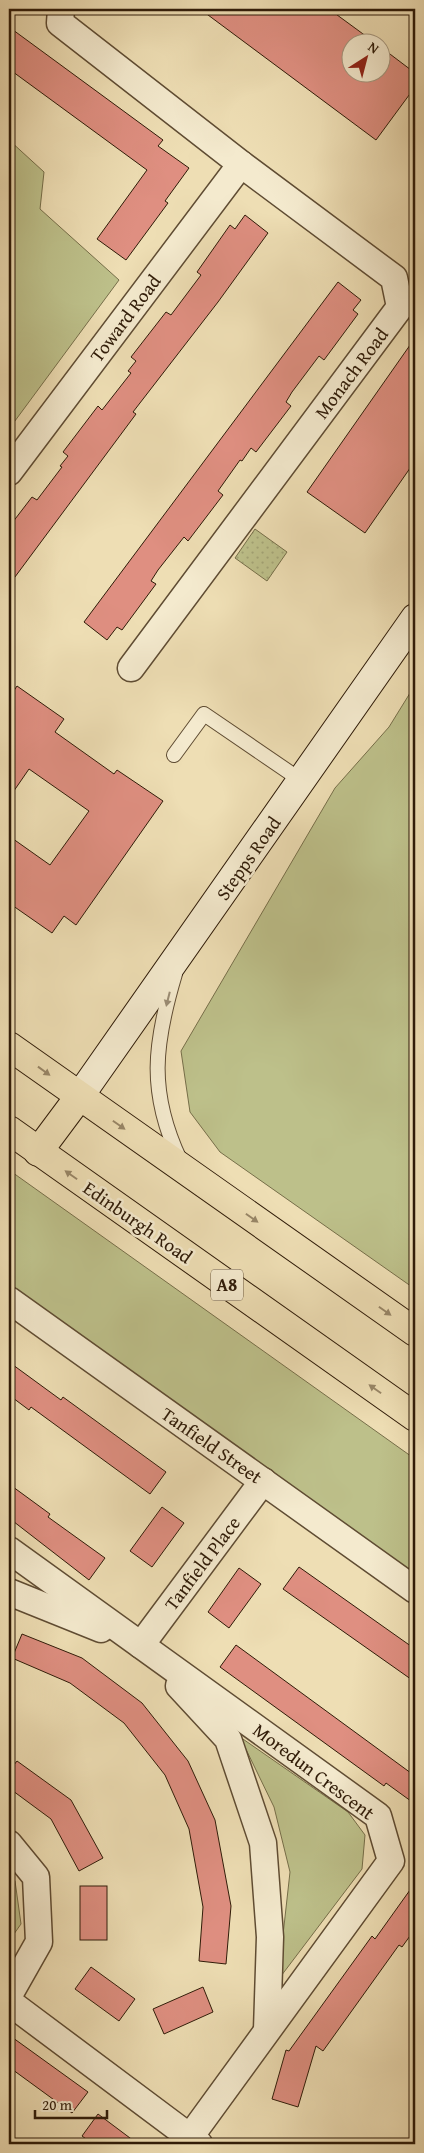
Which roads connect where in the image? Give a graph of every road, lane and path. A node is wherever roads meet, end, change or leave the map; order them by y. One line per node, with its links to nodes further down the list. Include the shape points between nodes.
1 (61, 9): 2 (street, Monach Road, via 60,23)
2 (241, 164): 3 (street, Toward Road); 5 (street, Monach Road, via 394,278 400,307)
3 (9, 472)
4 (415, 618): 7 (main road, Stepps Road)
5 (131, 668)
6 (174, 755): 7 (lane, via 204,714)
7 (302, 782): 8 (main road, Stepps Road)
8 (181, 952): 10 (main road, Stepps Road); 13 (lane, one-way to 13, via 159,1033 157,1067 161,1107 172,1144)
9 (9, 1046): 10 (main road, one-way to 10)
10 (79, 1097): 12 (main road); 13 (main road, one-way to 13)
11 (9, 1130): 12 (main road, Edinburgh Road / A8)
12 (38, 1152): 16 (main road, Edinburgh Road / A8, one-way to 12)
13 (185, 1170): 15 (main road, one-way to 15)
14 (9, 1300): 17 (street, Tanfield Street)
15 (415, 1332)
16 (415, 1417)
17 (263, 1481): 19 (street, Tanfield Street); 21 (street, Tanfield Place)
18 (9, 1550): 21 (street, Moredun Crescent)
19 (415, 1590)
20 (9, 1592): 21 (street, Moredun Crescent)
21 (141, 1645): 25 (street, Moredun Crescent, via 228,1739 263,1843 270,1937); 25 (street, Moredun Crescent, via 378,1816 391,1860)
22 (9, 1844): 23 (street, via 36,1877 39,1942)
23 (9, 1995)
24 (9, 2002): 26 (street)
25 (267, 2030): 26 (street, Moredun Crescent)
26 (194, 2141)

